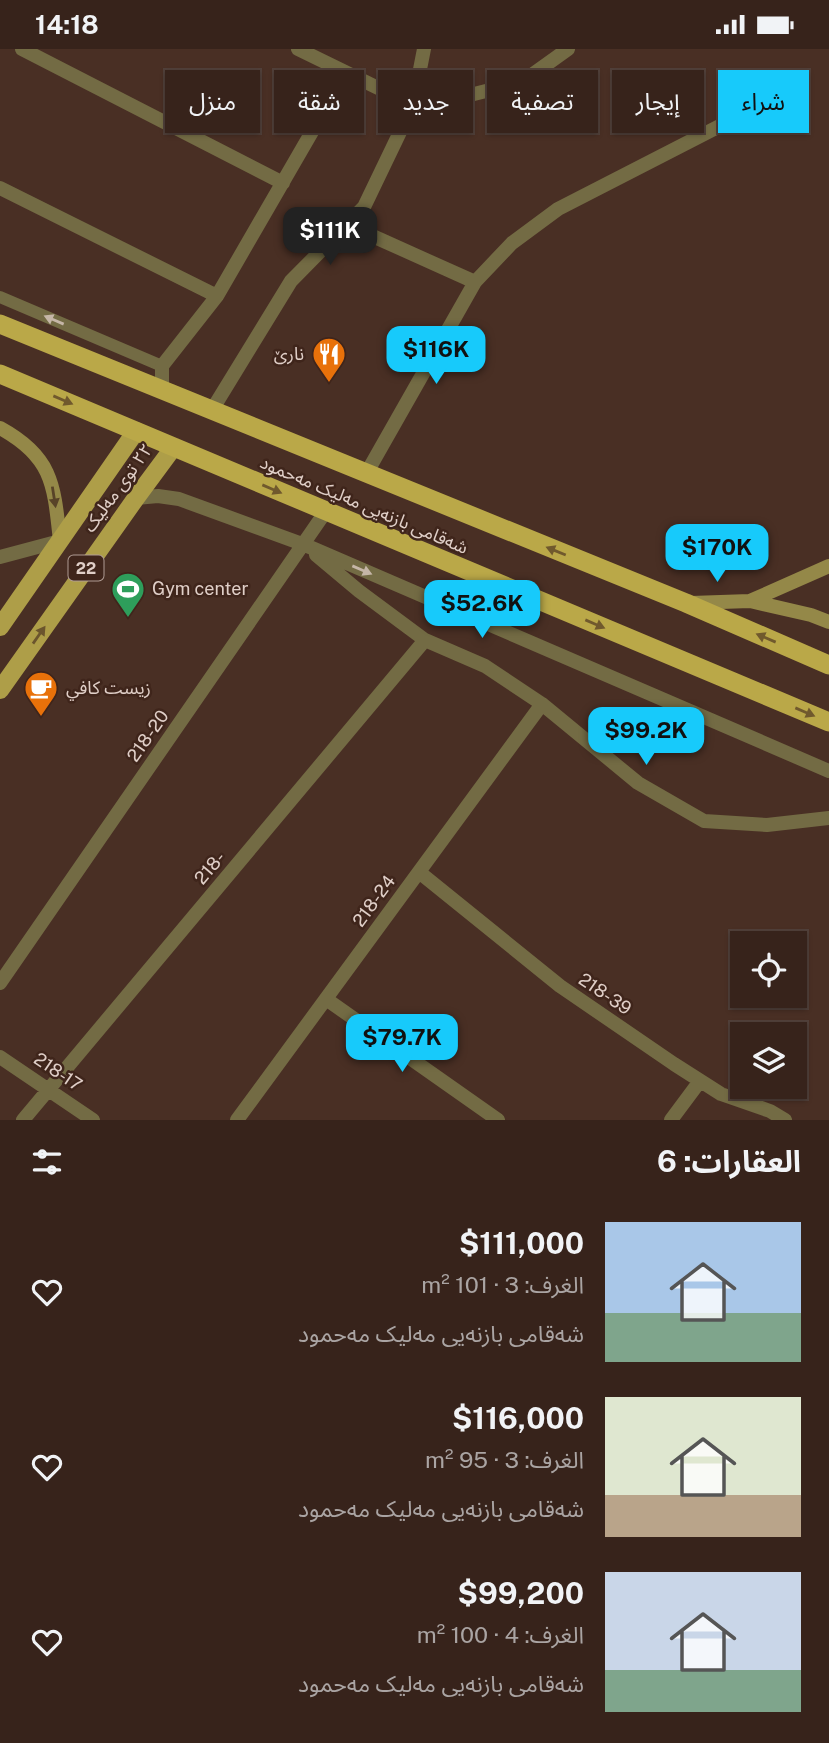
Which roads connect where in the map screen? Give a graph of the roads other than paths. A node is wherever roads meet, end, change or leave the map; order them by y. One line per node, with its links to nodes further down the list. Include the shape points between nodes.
1 (22, 49): 11 (street)
2 (298, 49): 5 (street)
3 (424, 49): 6 (street)
4 (568, 49): 7 (street, via 522,82)
5 (340, 70)
6 (420, 70)
7 (473, 94)
8 (718, 127): 14 (street, via 558,209 512,243)
9 (311, 133): 11 (street)
10 (400, 133): 13 (street, via 364,207)
11 (282, 183): 15 (street)
12 (0, 188): 15 (street)
13 (348, 225): 14 (street); 21 (street, via 291,281)
14 (475, 282): 25 (street)
15 (217, 296): 18 (street)
16 (0, 297): 18 (lane, one-way to 16)
17 (0, 324): 20 (highway, شەقامی بازنەیی مەلیک مەحمود)
18 (162, 366): 20 (street)
19 (0, 374): 23 (highway, شەقامی بازنەیی مەلیک مەحمود, one-way to 23)
20 (162, 391): 21 (highway, شەقامی بازنەیی مەلیک مەحمود)
21 (212, 410): 25 (highway, شەقامی بازنەیی مەلیک مەحمود)
22 (0, 428): 28 (main road, one-way to 28, via 20,438 50,475)
23 (136, 431): 24 (highway, شەقامی بازنەیی مەلیک مەحمود); 28 (main road, ٢٢ توی مەلیک / 22)
24 (173, 448): 26 (main road, ٢٢ توی مەلیک / 22); 27 (highway, شەقامی بازنەیی مەلیک مەحمود, one-way to 27)
25 (366, 474): 33 (highway, شەقامی بازنەیی مەلیک مەحمود, one-way to 25)
26 (135, 498): 29 (street, via 179,499); 38 (main road, ٢٢ توی مەلیک / 22, one-way to 26)
27 (326, 511): 29 (street, 218-20); 40 (highway, شەقامی بازنەیی مەلیک مەحمود, one-way to 40)
28 (60, 541): 30 (street); 35 (main road, ٢٢ توی مەلیک / 22)
29 (304, 545): 36 (street); 41 (street, one-way to 41); 44 (street, 218-20)
30 (0, 558)
31 (829, 566): 32 (main road)
32 (750, 601): 33 (main road); 34 (main road)
33 (686, 603): 37 (highway, شەقامی بازنەیی مەلیک مەحمود, one-way to 33)
34 (829, 622)
35 (0, 627)
36 (425, 640): 39 (street, via 485,666); 48 (street, 218-)
37 (829, 665)
38 (0, 690)
39 (542, 704): 42 (street, via 638,783 704,821 766,825); 43 (street, 218-24)
40 (829, 722)
41 (829, 771)
42 (829, 818)
43 (419, 872): 45 (street, 218-24); 47 (street, 218-39, via 560,986)
44 (0, 983)
45 (326, 999): 51 (street, 218-24); 52 (street)
46 (0, 1057): 48 (street, 218-17)
47 (699, 1081): 53 (street); 54 (street, 218-39)
48 (50, 1089): 49 (street, 218-); 50 (street, 218-17)
49 (23, 1120)
50 (93, 1120)
51 (237, 1120)
52 (498, 1120)
53 (671, 1120)
54 (785, 1120)

